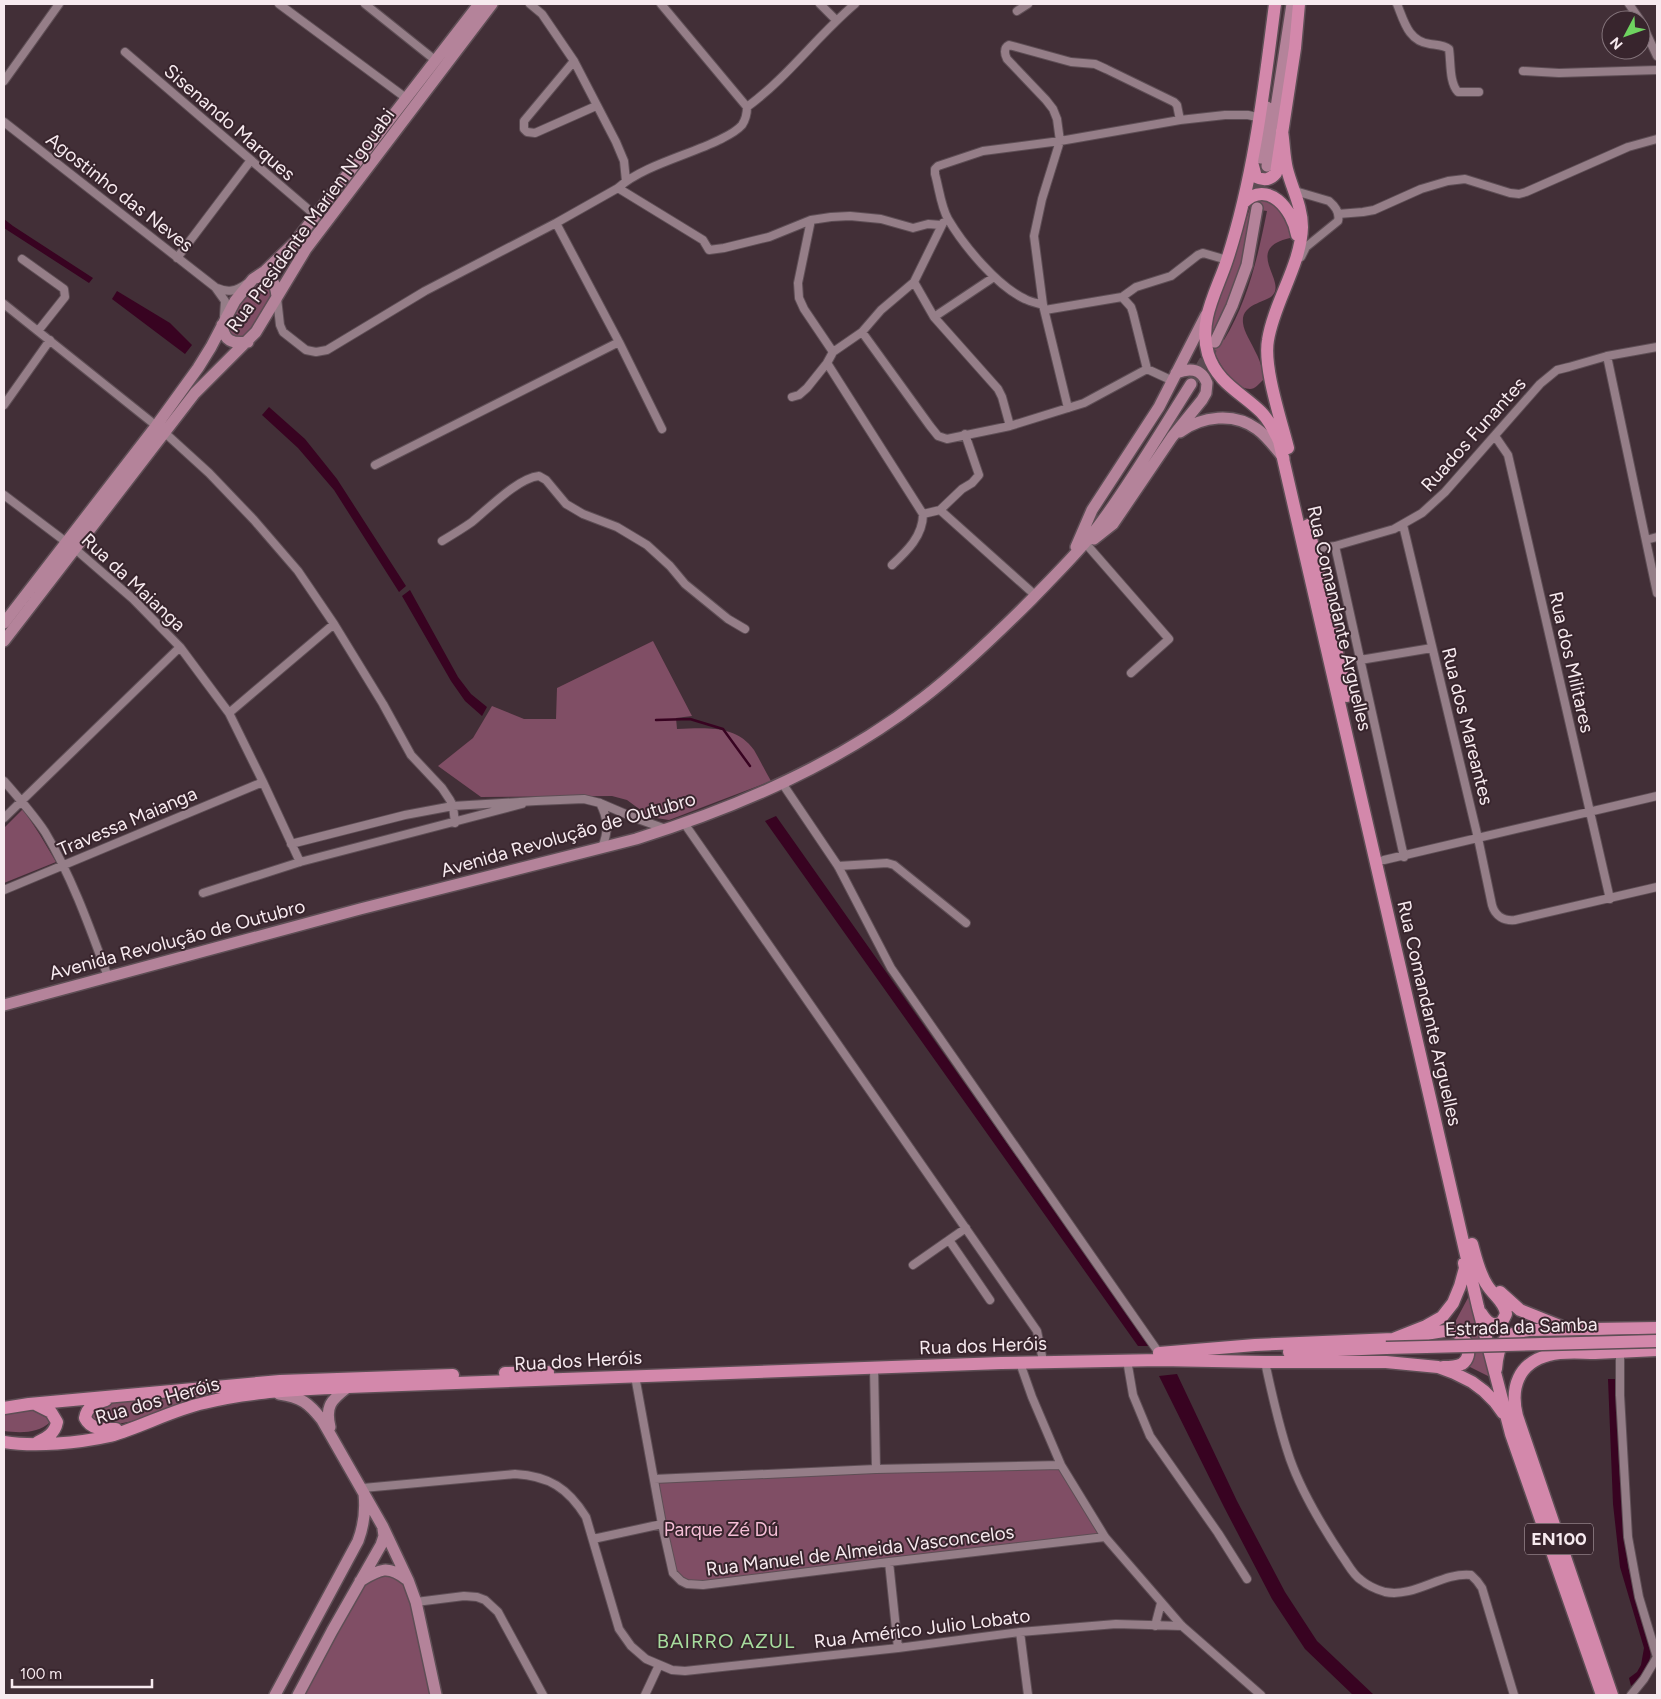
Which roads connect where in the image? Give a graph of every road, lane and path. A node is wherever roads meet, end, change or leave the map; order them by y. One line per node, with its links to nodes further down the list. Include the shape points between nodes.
1 (59, 4): 25 (street)
2 (279, 4): 27 (street)
3 (365, 4): 21 (street)
4 (479, 4): 21 (main road, Rua Presidente Marien N'gouabi)
5 (492, 4): 56 (main road, Rua Presidente Marien N'gouabi, via 338,205)
6 (530, 4): 22 (street, via 542,14)
7 (661, 4): 29 (street)
8 (820, 4): 17 (street)
9 (855, 4): 17 (street)
10 (1028, 4): 16 (street)
11 (1276, 4): 30 (main road, Avenida Revolução de Outubro)
12 (1280, 4): 37 (main road, Avenida Revolução de Outubro)
13 (1292, 4): 37 (main road, Avenida Revolução de Outubro)
14 (1299, 4): 33 (main road)
15 (1397, 4): 26 (street, via 1412,36 1449,49 1455,89 1458,92)
16 (1017, 11)
17 (836, 20): 29 (street, via 782,78)
18 (1651, 44): 20 (street)
19 (125, 52): 36 (street, Sisenando Marques)
20 (1657, 56)
21 (436, 60): 27 (main road, Rua Presidente Marien N'gouabi)
22 (574, 61): 28 (street); 28 (street, via 524,121 524,129 535,133)
23 (1657, 70): 24 (street)
24 (1523, 71)
25 (4, 81)
26 (1479, 92)
27 (406, 98): 43 (main road, Rua Presidente Marien N'gouabi)
28 (596, 106): 38 (street, via 624,161)
29 (747, 107): 38 (street, via 741,126 732,133)
30 (1261, 118): 31 (street, via 1225,114); 37 (main road, Avenida Revolução de Outubro)
31 (1180, 120): 35 (street); 35 (street, via 1174,102 1106,68 1008,45 1007,59 1053,109)
32 (4, 122): 49 (street, Agostinho das Neves)
33 (1282, 131): 37 (main road, via 1276,173 1267,179 1256,177); 40 (main road, via 1286,168)
34 (1657, 139): 42 (street, via 1628,147 1519,194 1465,179 1421,190 1374,210)
35 (1060, 141): 44 (street, via 983,151 938,166 935,174); 59 (street, via 1034,236)
36 (251, 160): 43 (street, Sisenando Marques); 49 (street)
37 (1260, 165): 41 (main road, Avenida Revolução de Outubro)
38 (626, 181): 39 (street)
39 (618, 188): 45 (street, via 703,240 709,250 769,237); 46 (street)
40 (1295, 191): 42 (street, via 1329,201); 48 (main road, via 1302,229)
41 (1250, 206): 48 (main road, via 1247,199 1261,194 1278,199 1296,226); 51 (main road, Avenida Revolução de Outubro); 66 (main road, Avenida Revolução de Outubro, via 1247,265 1232,306)
42 (1338, 214): 75 (street, via 1338,220 1306,247 1295,270 1275,333)
43 (315, 215): 53 (main road, Rua Presidente Marien N'gouabi, via 295,242)
44 (947, 218): 47 (street); 52 (street)
45 (811, 220): 47 (street, via 850,216 881,219 913,228); 70 (street, via 798,283 799,298)
46 (556, 223): 56 (street, via 426,291 327,350 306,350 283,332); 68 (street)
47 (942, 225): 54 (street)
48 (1298, 251): 75 (main road, Rua Comandante Arguelles, via 1267,342 1267,362)
49 (177, 258): 55 (street, Agostinho das Neves)
50 (22, 259): 63 (street, via 64,289 65,296)
51 (1227, 260): 57 (street, via 1203,253 1171,276 1136,287); 60 (main road, Avenida Revolução de Outubro)
52 (994, 277): 59 (street, via 1006,288); 61 (street)
53 (253, 279): 55 (street, via 235,290 224,291); 56 (main road, via 271,278); 62 (main road, Rua Presidente Marien N'gouabi, via 235,301)
54 (914, 282): 61 (street); 64 (street, via 881,310)
55 (215, 287): 62 (street, via 225,302)
56 (277, 296): 67 (main road, Rua Presidente Marien N'gouabi)
57 (1122, 297): 59 (street); 73 (street, via 1131,307)
58 (4, 304): 63 (street)
59 (1044, 308): 78 (street)
60 (1207, 312): 74 (main road, Avenida Revolução de Outubro); 85 (main road, Rua Comandante Arguelles, via 1205,339 1212,362 1228,386 1253,404 1269,422)
61 (934, 317): 79 (street, via 998,389)
62 (222, 325): 67 (main road, via 229,340); 80 (main road, Rua Presidente Marien N'gouabi)
63 (38, 331): 65 (street)
64 (862, 332): 70 (street); 82 (street, via 938,436 947,438)
65 (50, 340): 77 (street); 80 (street)
66 (1212, 341)
67 (248, 342): 80 (main road, Rua Presidente Marien N'gouabi, via 228,358)
68 (619, 342): 81 (street); 86 (street)
69 (1657, 347): 71 (street, Ruados Funantes)
70 (833, 352): 72 (street)
71 (1607, 356): 83 (street, Ruados Funantes, via 1558,370 1549,376); 92 (street)
72 (828, 363): 76 (street, via 799,395); 89 (street)
73 (1147, 369): 74 (street); 78 (street, via 1084,403)
74 (1182, 379): 84 (main road, Avenida Revolução de Outubro, via 1189,369 1196,370 1206,379 1208,387 1202,400); 98 (main road, Avenida Revolução de Outubro, via 1105,518); 98 (main road, Avenida Revolução de Outubro, via 1159,406 1092,510)
75 (1274, 390): 97 (main road, Rua Comandante Arguelles)
76 (792, 397)
77 (4, 405)
78 (1068, 408): 79 (street)
79 (1010, 426): 82 (street)
80 (160, 429): 94 (main road, Rua Presidente Marien N'gouabi); 103 (street, via 254,520 298,571)
81 (662, 429)
82 (965, 434): 88 (street, via 980,475)
83 (1495, 436): 90 (street, Ruados Funantes, via 1445,492); 119 (street, Rua dos Militares, via 1508,455)
84 (1172, 437): 85 (main road, via 1200,421 1232,419 1256,429); 95 (main road, Avenida Revolução de Outubro, via 1113,524)
85 (1284, 458): 140 (main road, Rua Comandante Arguelles)
86 (375, 465)
87 (4, 494): 94 (street, Rua da Maianga)
88 (940, 510): 89 (street); 101 (street)
89 (923, 514): 99 (street, via 921,531)
90 (1403, 525): 96 (street, Ruados Funantes); 107 (street, Rua dos Mareantes)
91 (1657, 537): 92 (street)
92 (1646, 540): 100 (street)
93 (442, 541): 104 (street, via 520,483 539,476 566,504 617,527 647,545 685,584)
94 (70, 545): 102 (main road, Rua Presidente Marien N'gouabi); 105 (main road, Rua Presidente Marien N'gouabi); 106 (street, Rua da Maianga, via 133,599)
95 (1087, 545): 98 (main road, Avenida Revolução de Outubro); 109 (street, via 1170,639)
96 (1334, 546): 97 (street, Ruados Funantes); 108 (street)
97 (1314, 549): 128 (main road, Rua Comandante Arguelles)
98 (1071, 558): 101 (main road, Avenida Revolução de Outubro)
99 (892, 565)
100 (1657, 593)
101 (1035, 595): 113 (main road, Avenida Revolução de Outubro, via 986,645 923,698 855,744)
102 (4, 623)
103 (334, 624): 110 (street); 118 (street, via 411,755 442,788)
104 (745, 629)
105 (4, 641)
106 (180, 647): 110 (street, Rua da Maianga); 115 (street)
107 (1432, 648): 108 (street); 124 (street, Rua dos Mareantes)
108 (1360, 660): 127 (street)
109 (1131, 673)
110 (229, 713): 112 (street, Rua da Maianga)
111 (4, 781): 115 (street)
112 (263, 782): 125 (street, Rua da Maianga); 130 (street, Travessa Maianga)
113 (782, 783): 122 (main road, Avenida Revolução de Outubro); 131 (street)
114 (1657, 796): 119 (street)
115 (22, 800): 120 (street); 130 (street, via 45,832)
116 (536, 801): 117 (street, via 584,799); 118 (street); 121 (street)
117 (600, 803): 123 (street); 126 (street, via 607,825)
118 (453, 806): 121 (street); 125 (street)
119 (1589, 812): 124 (street); 135 (street, Rua dos Militares)
120 (4, 818)
121 (454, 823): 129 (street)
122 (684, 823): 123 (main road, Avenida Revolução de Outubro); 139 (street)
123 (667, 829): 126 (main road, Avenida Revolução de Outubro)
124 (1478, 838): 127 (street); 135 (street, Rua dos Mareantes, via 1493,909 1503,919 1515,920)
125 (291, 844): 129 (street, Rua da Maianga)
126 (602, 847): 137 (main road, Avenida Revolução de Outubro)
127 (1404, 857): 128 (street)
128 (1384, 860): 140 (main road, Rua Comandante Arguelles)
129 (300, 862): 134 (street)
130 (62, 866): 133 (street, Travessa Maianga); 137 (street, via 87,919)
131 (838, 866): 136 (street, via 894,865); 152 (street, via 891,968)
132 (1657, 887): 135 (street)
133 (4, 890)
134 (203, 893)
135 (1610, 899)
136 (966, 923)
137 (108, 977): 138 (main road, Avenida Revolução de Outubro)
138 (4, 1005)
139 (966, 1228): 141 (street); 151 (street, via 1037,1331)
140 (1464, 1230): 144 (main road, Rua Comandante Arguelles); 144 (main road, via 1483,1278 1505,1308 1506,1316 1498,1324 1491,1324); 146 (main road, via 1488,1276 1512,1303 1530,1315); 148 (main road, Rua dos Heróis, via 1464,1268 1453,1303 1442,1317)
141 (949, 1240): 142 (street); 143 (street)
142 (913, 1265)
143 (990, 1300)
144 (1478, 1307): 159 (main road, Rua Comandante Arguelles)
145 (1657, 1328): 146 (main road)
146 (1572, 1329): 159 (main road, via 1529,1330 1507,1336 1497,1358)
147 (1657, 1340): 148 (main road, Estrada da Samba, bridge)
148 (1390, 1344): 152 (main road, Rua dos Heróis, via 1230,1355); 152 (main road, Rua dos Heróis, via 1255,1345); 157 (main road, via 1446,1331 1461,1335 1468,1346 1464,1362)
149 (1657, 1350): 150 (main road, EN100)
150 (1620, 1352): 190 (street, via 1628,1537 1639,1597); 201 (main road, EN100, via 1547,1355 1530,1365 1517,1382 1514,1398 1517,1416)
151 (1042, 1356): 152 (main road, Rua dos Heróis); 162 (main road, Rua dos Heróis, via 280,1381)
152 (1159, 1356): 153 (main road, Rua dos Heróis); 154 (main road, Rua dos Heróis)
153 (1126, 1360): 155 (main road, Rua dos Heróis); 181 (street, via 1133,1395 1150,1436)
154 (1265, 1362): 157 (main road, Rua dos Heróis, via 1386,1362); 199 (street, via 1290,1460 1311,1506 1350,1567 1360,1580 1384,1592 1404,1591 1455,1576 1471,1575 1482,1588)
155 (1020, 1363): 156 (main road, Rua dos Heróis); 170 (street)
156 (874, 1367): 158 (main road, Rua dos Heróis); 171 (street)
157 (1438, 1367): 167 (main road, Rua dos Heróis, via 1484,1391 1501,1410)
158 (635, 1376): 160 (main road, Rua dos Heróis); 172 (street, Rua Manuel de Almeida Vasconcelos)
159 (1498, 1385): 167 (main road, Rua Comandante Arguelles / EN100)
160 (348, 1388): 161 (main road, Rua dos Heróis); 166 (main road, via 330,1404 327,1417)
161 (271, 1393): 165 (main road, Rua dos Heróis, via 202,1403); 166 (main road, via 307,1403)
162 (126, 1395): 163 (main road, Rua dos Heróis); 165 (main road, via 94,1404 85,1418 92,1426 102,1429)
163 (29, 1404): 164 (main road, Rua dos Heróis); 169 (main road, via 47,1408 57,1422 46,1438)
164 (4, 1408)
165 (138, 1426): 169 (main road, Rua dos Heróis, via 110,1436)
166 (332, 1434): 173 (main road)
167 (1511, 1434): 200 (main road, Rua Comandante Arguelles / EN100)
168 (4, 1442): 169 (main road, Rua dos Heróis)
169 (31, 1445)
170 (1061, 1465): 171 (street); 176 (street)
171 (876, 1469): 172 (street)
172 (654, 1479): 174 (street, Rua Manuel de Almeida Vasconcelos)
173 (363, 1488): 175 (main road); 177 (street, Rua Américo Julio Lobato, via 533,1475 549,1481 577,1503 586,1517); 178 (main road, via 364,1524)
174 (662, 1524): 177 (street); 179 (street, Rua Manuel de Almeida Vasconcelos, via 673,1573 681,1582 693,1586)
175 (383, 1526): 180 (main road, via 381,1545); 182 (main road)
176 (1105, 1537): 179 (street, Rua Manuel de Almeida Vasconcelos); 185 (street)
177 (593, 1539): 191 (street, Rua Américo Julio Lobato, via 619,1629 631,1646)
178 (351, 1558): 180 (main road, via 363,1558); 192 (main road)
179 (889, 1562): 189 (street)
180 (368, 1568): 183 (main road)
181 (1247, 1579)
182 (408, 1580): 183 (main road, via 388,1569); 184 (main road)
183 (360, 1581): 193 (main road)
184 (416, 1602): 194 (main road); 195 (street, via 464,1596 486,1600 498,1612)
185 (1161, 1603): 186 (street); 187 (street)
186 (1155, 1626): 187 (street, Rua Américo Julio Lobato); 188 (street, Rua Américo Julio Lobato, via 1116,1624)
187 (1182, 1626): 198 (street)
188 (1020, 1632): 189 (street, Rua Américo Julio Lobato); 197 (street)
189 (898, 1648): 191 (street, Rua Américo Julio Lobato, via 685,1671)
190 (1657, 1657): 202 (street)
191 (659, 1665): 196 (street)
192 (275, 1695)
193 (298, 1695)
194 (436, 1695)
195 (542, 1695)
196 (645, 1695)
197 (1028, 1695)
198 (1261, 1695)
199 (1514, 1695)
200 (1602, 1695)
201 (1612, 1695)
202 (1631, 1695)

